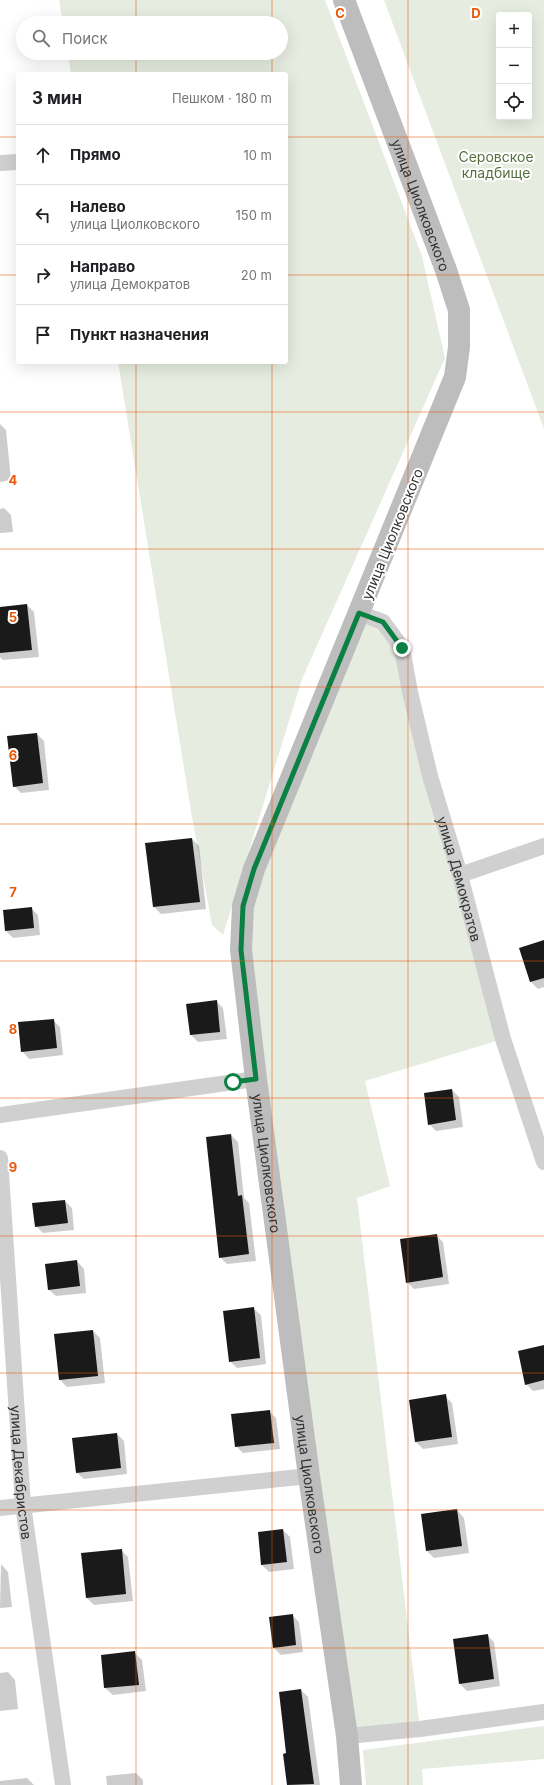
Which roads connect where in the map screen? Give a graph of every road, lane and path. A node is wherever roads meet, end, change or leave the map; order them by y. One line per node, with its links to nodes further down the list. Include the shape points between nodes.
1 (344, 0): 4 (main road, улица Циолковского, via 459,310 459,347 455,377)
2 (16, 162): 3 (street)
3 (0, 163)
4 (359, 613): 6 (street, улица Демократов, via 383,622 402,648 430,776); 7 (main road, улица Циолковского, via 254,869 243,906 241,950)
5 (544, 846): 6 (street)
6 (460, 875): 9 (street, улица Демократов, via 504,1039)
7 (256, 1079): 8 (street); 12 (main road, улица Циолковского)
8 (0, 1115)
9 (540, 1138): 11 (street, улица Демократов)
10 (0, 1158): 13 (street, улица Декабристов)
11 (544, 1162)
12 (309, 1476): 13 (street); 16 (main road, улица Циолковского)
13 (22, 1505): 14 (street); 17 (street, улица Декабристов)
14 (0, 1508)
15 (544, 1712): 16 (street)
16 (347, 1736): 18 (main road, улица Циолковского)
17 (63, 1785)
18 (351, 1785)

